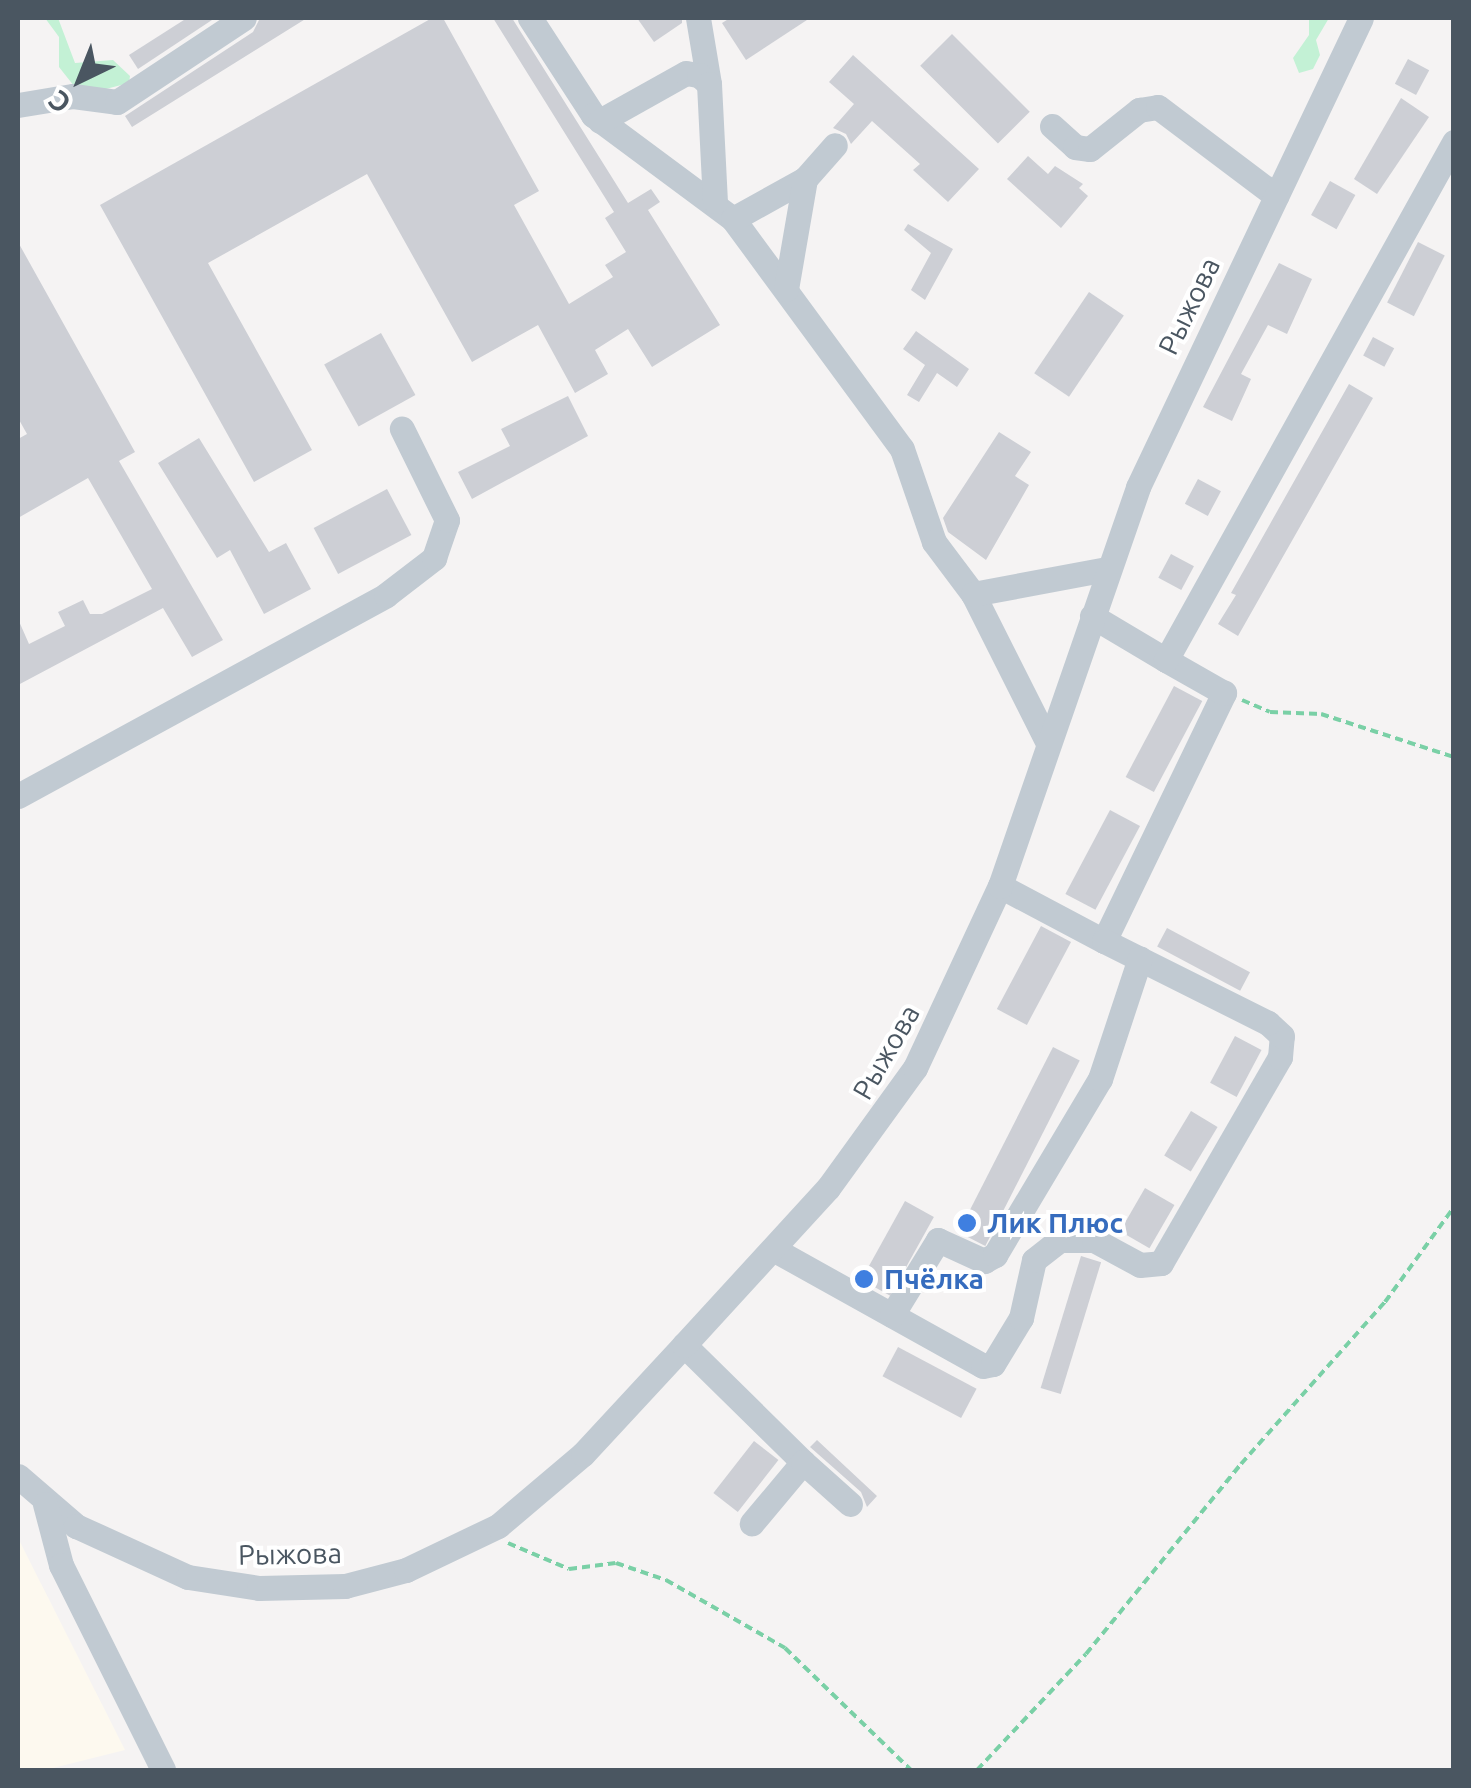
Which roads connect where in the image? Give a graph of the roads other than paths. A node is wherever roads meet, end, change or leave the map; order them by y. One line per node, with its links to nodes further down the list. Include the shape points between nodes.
1 (244, 18): 6 (street, via 117,102 73,96)
2 (530, 18): 7 (street)
3 (698, 18): 5 (street)
4 (1361, 18): 12 (street, Рыжова)
5 (709, 84): 7 (street, via 686,73); 13 (street)
6 (18, 105)
7 (600, 121): 13 (street)
8 (1052, 126): 12 (street, via 1075,148 1090,149 1138,110 1158,107)
9 (1454, 142): 19 (street)
10 (835, 145): 11 (street)
11 (804, 179): 13 (street); 14 (street)
12 (1276, 196): 16 (street, Рыжова, via 1172,410)
13 (724, 210): 14 (street)
14 (786, 289): 17 (street, via 902,449 934,542)
15 (402, 429): 21 (street, via 447,520 434,558 386,595)
16 (1107, 569): 17 (street); 18 (street, Рыжова)
17 (973, 594): 20 (street)
18 (1092, 616): 19 (street); 20 (street, Рыжова)
19 (1166, 660): 23 (street, via 1224,693)
20 (1046, 741): 22 (street, Рыжова)
21 (18, 796)
22 (1000, 886): 23 (street); 25 (street, Рыжова, via 916,1068 862,1146)
23 (1104, 941): 24 (street)
24 (1140, 958): 26 (street, via 1100,1079 995,1255 984,1261 938,1240); 26 (street, via 1282,1036 1280,1056 1166,1257 1147,1267 1094,1240 1070,1237 1049,1246 1028,1270 1021,1318 988,1366)
25 (772, 1248): 26 (street); 27 (street, Рыжова)
26 (892, 1316)
27 (684, 1345): 28 (street); 30 (street, Рыжова, via 583,1454 490,1530 374,1579 315,1589 188,1578 148,1563)
28 (804, 1462): 31 (street); 32 (street)
29 (18, 1476): 30 (street, Рыжова)
30 (45, 1504): 33 (street, via 61,1565)
31 (850, 1504)
32 (752, 1523)
33 (163, 1770)

